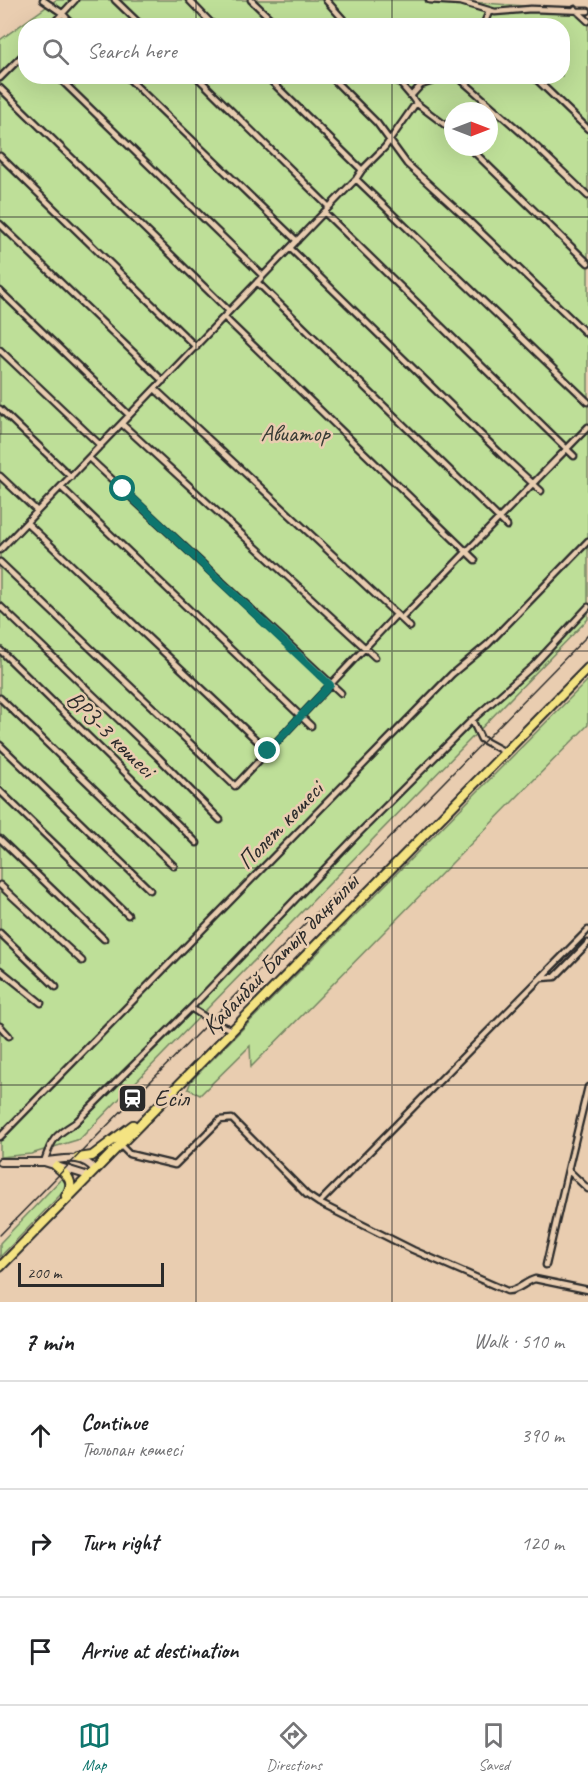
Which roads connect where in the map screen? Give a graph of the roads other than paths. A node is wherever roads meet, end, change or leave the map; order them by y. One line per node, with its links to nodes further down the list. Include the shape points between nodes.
1 (43, 0): 11 (street)
2 (75, 0): 11 (street)
3 (115, 0): 14 (street)
4 (189, 0): 15 (street)
5 (251, 0): 16 (street)
6 (326, 0): 17 (street)
7 (429, 0): 10 (street, via 461,2)
8 (575, 9): 9 (street); 10 (street); 19 (street)
9 (588, 11)
10 (489, 12): 18 (street)
11 (62, 14): 12 (street); 13 (street)
12 (58, 18)
13 (66, 18)
14 (134, 18)
15 (206, 18)
16 (270, 18)
17 (342, 18)
18 (486, 18)
19 (588, 21)
20 (18, 60): 21 (street)
21 (0, 78)
22 (65, 84): 48 (street)
23 (134, 84): 45 (street)
24 (204, 84): 42 (street)
25 (274, 84): 39 (street)
26 (338, 84): 36 (street, via 377,123)
27 (401, 84): 32 (street)
28 (424, 84): 32 (street)
29 (465, 84): 41 (street)
30 (541, 84): 35 (street)
31 (0, 88): 51 (street)
32 (411, 96): 33 (street)
33 (416, 103): 34 (street); 36 (street)
34 (444, 124)
35 (588, 129)
36 (388, 140): 39 (street); 53 (street, via 407,164)
37 (0, 156): 54 (street)
38 (478, 156): 47 (street)
39 (362, 170): 40 (street)
40 (356, 179): 42 (street); 58 (street)
41 (588, 196)
42 (328, 206): 43 (street)
43 (324, 212): 45 (street); 64 (street)
44 (0, 224): 56 (street)
45 (297, 241): 46 (street)
46 (290, 248): 48 (street); 69 (street)
47 (588, 263)
48 (263, 276): 49 (street)
49 (257, 282): 51 (street); 73 (street)
50 (0, 291): 60 (street)
51 (229, 311): 52 (street)
52 (224, 317): 54 (street); 78 (street)
53 (588, 335)
54 (196, 347): 56 (street)
55 (0, 350): 63 (street)
56 (163, 381): 57 (street)
57 (156, 390): 60 (street); 83 (street)
58 (588, 402)
59 (0, 409): 68 (street)
60 (129, 415): 61 (street)
61 (122, 424): 63 (street); 86 (street)
62 (588, 427): 64 (street)
63 (101, 446): 66 (street)
64 (566, 449): 65 (street); 69 (street)
65 (574, 456)
66 (89, 458): 68 (street); 90 (street)
67 (0, 476): 72 (street)
68 (71, 477): 70 (street)
69 (532, 483): 71 (street); 73 (street)
70 (61, 487): 72 (street); 93 (street)
71 (541, 491)
72 (37, 511): 74 (street)
73 (499, 519): 75 (street); 78 (street)
74 (27, 523): 77 (street); 97 (street)
75 (507, 526)
76 (588, 541): 122 (street, Полет көшесі, via 488,644 452,674)
77 (1, 546)
78 (465, 552): 79 (street); 84 (street)
79 (474, 560)
80 (0, 562): 97 (street, via 235,786)
81 (0, 606): 100 (street)
82 (588, 607): 94 (street, via 533,666)
83 (396, 615): 84 (street); 86 (street)
84 (401, 619): 85 (street)
85 (410, 627)
86 (364, 648): 88 (street); 90 (street)
87 (0, 650): 102 (street, ВРЗ-3 көшесі)
88 (375, 657)
89 (588, 668): 98 (main road, Қабанбай Батыр даңғылы)
90 (330, 685): 91 (street); 93 (street)
91 (340, 693)
92 (0, 699): 103 (street)
93 (301, 718): 95 (street); 97 (street)
94 (472, 720): 98 (street, via 481,739); 116 (street)
95 (311, 726)
96 (0, 745): 105 (street)
97 (268, 751)
98 (505, 752): 118 (main road, Қабанбай Батыр даңғылы)
99 (0, 791): 106 (street)
100 (220, 820)
101 (0, 839): 109 (street)
102 (197, 843)
103 (174, 866)
104 (0, 885): 111 (street)
105 (150, 890)
106 (128, 915)
107 (588, 930): 113 (street)
108 (0, 933): 114 (street)
109 (104, 939)
110 (588, 943): 113 (street, via 555,977)
111 (82, 961)
112 (0, 970): 115 (street)
113 (541, 978): 131 (street)
114 (56, 987)
115 (41, 1003)
116 (191, 1008): 118 (street); 126 (street, via 75,1123 57,1134)
117 (0, 1026): 119 (street)
118 (233, 1030): 121 (main road, Қабанбай Батыр даңғылы)
119 (9, 1036)
120 (588, 1087): 128 (street)
121 (162, 1102): 123 (main road, Қабанбай Батыр даңғылы); 124 (main road, via 104,1149)
122 (0, 1137)
123 (120, 1145): 129 (main road, Қабанбай Батыр даңғылы); 131 (street, via 129,1154 175,1165 220,1120 232,1119)
124 (78, 1158): 126 (street); 129 (street, via 85,1160)
125 (0, 1162): 126 (street)
126 (44, 1162): 127 (street)
127 (56, 1166): 129 (street); 132 (main road, via 71,1182)
128 (568, 1170): 130 (street); 133 (street)
129 (92, 1173): 132 (main road, Қабанбай Батыр даңғылы)
130 (588, 1189)
131 (319, 1203): 135 (street, via 507,1291 516,1291 535,1279)
132 (60, 1205): 134 (main road, Қабанбай Батыр даңғылы)
133 (546, 1265)
134 (0, 1267)
135 (588, 1290)

